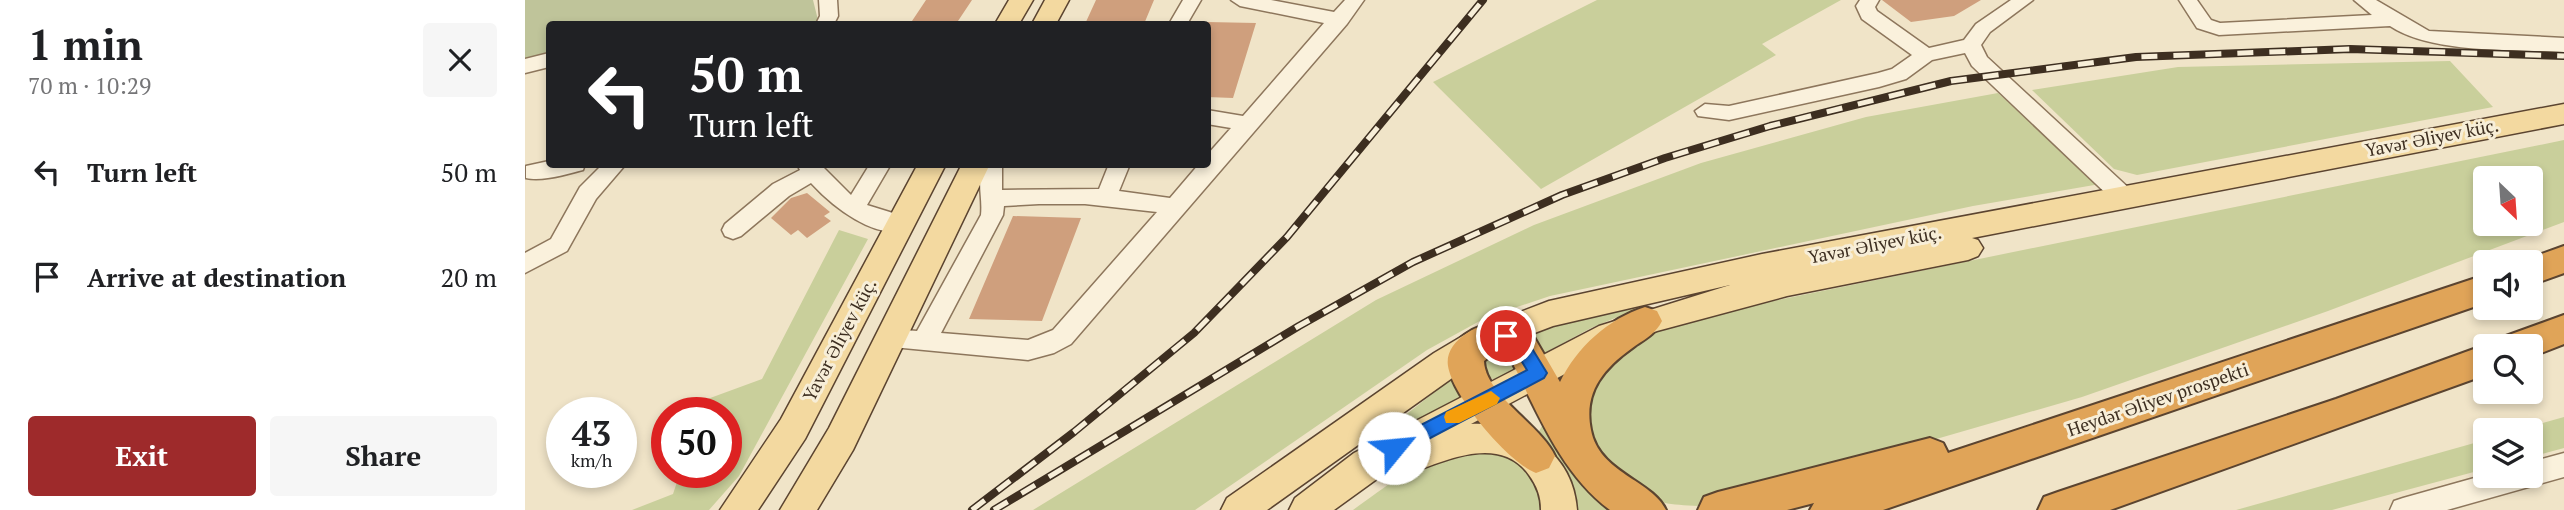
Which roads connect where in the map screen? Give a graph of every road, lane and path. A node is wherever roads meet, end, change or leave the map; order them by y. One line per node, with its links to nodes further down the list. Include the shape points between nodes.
1 (828, 0): 13 (street)
2 (1021, 0): 14 (main road)
3 (1057, 0): 15 (main road)
4 (1192, 0): 16 (street)
5 (1240, 0): 11 (street)
6 (1355, 0): 11 (street)
7 (1870, 0): 19 (street, via 1865,6 1869,15)
8 (2024, 0): 17 (lane, via 1983,28)
9 (2188, 0): 12 (street, via 2204,24 2219,29)
10 (2363, 0): 12 (street)
11 (1340, 20): 25 (street)
12 (2393, 20): 18 (street, via 2428,37)
13 (826, 21)
14 (1009, 21)
15 (1046, 21)
16 (1180, 21)
17 (1971, 45): 19 (lane); 39 (street, via 1979,61)
18 (2564, 45)
19 (1926, 55): 22 (lane, via 1899,74 1879,80 1729,113)
20 (546, 61): 21 (street)
21 (525, 66)
22 (1705, 111)
23 (2564, 114): 39 (main road, Yavər Əliyev küç.)
24 (1211, 118): 25 (street)
25 (1249, 124): 27 (street)
26 (2564, 131): 49 (main road, Yavər Əliyev küç., via 1750,292)
27 (1211, 167)
28 (554, 168): 37 (street)
29 (612, 168): 46 (street, via 589,193 559,245)
30 (810, 168): 42 (street); 44 (street)
31 (879, 168): 42 (street)
32 (930, 168): 43 (main road, Yavər Əliyev küç.)
33 (983, 168): 52 (main road)
34 (985, 168): 40 (street)
35 (1118, 168): 38 (street)
36 (1210, 168): 41 (street)
37 (534, 172)
38 (1106, 197): 40 (street); 41 (street)
39 (2125, 197): 53 (main road, Yavər Əliyev küç., via 1695,280 1549,314)
40 (994, 199): 54 (street, via 992,215)
41 (1176, 207): 54 (street, via 1062,337 1028,350)
42 (853, 211): 43 (street)
43 (901, 224): 64 (main road, Yavər Əliyev küç., via 793,429)
44 (733, 230)
45 (2564, 259): 47 (highway)
46 (525, 264)
47 (2543, 267)
48 (2473, 293): 57 (highway, Heydər Əliyev prospekti)
49 (1645, 321): 56 (main road, Yavər Əliyev küç.); 59 (highway, via 1597,356 1578,381 1569,412)
50 (2564, 329): 51 (highway)
51 (2543, 337)
52 (891, 339): 54 (street); 65 (main road, via 841,439)
53 (1482, 340): 56 (highway, via 1513,338); 58 (highway, via 1464,364); 66 (main road, Yavər Əliyev küç.)
54 (924, 341)
55 (2473, 364): 73 (highway)
56 (1538, 373): 58 (main road, Yavər Əliyev küç.); 59 (highway)
57 (2200, 386): 71 (highway); 72 (highway, Heydər Əliyev prospekti)
58 (1486, 401): 60 (highway); 67 (main road, Yavər Əliyev küç., via 1366,464)
59 (1573, 442): 70 (highway, via 1603,483 1625,501)
60 (1536, 456): 68 (main road, via 1497,438 1448,442 1402,462); 69 (main road, via 1556,490)
61 (2564, 465): 62 (street)
62 (2543, 471)
63 (2482, 488): 74 (street)
64 (738, 510)
65 (798, 510)
66 (1239, 510)
67 (1307, 510)
68 (1322, 510)
69 (1559, 510)
70 (1646, 510)
71 (1718, 510)
72 (1830, 510)
73 (2058, 510)
74 (2403, 510)

